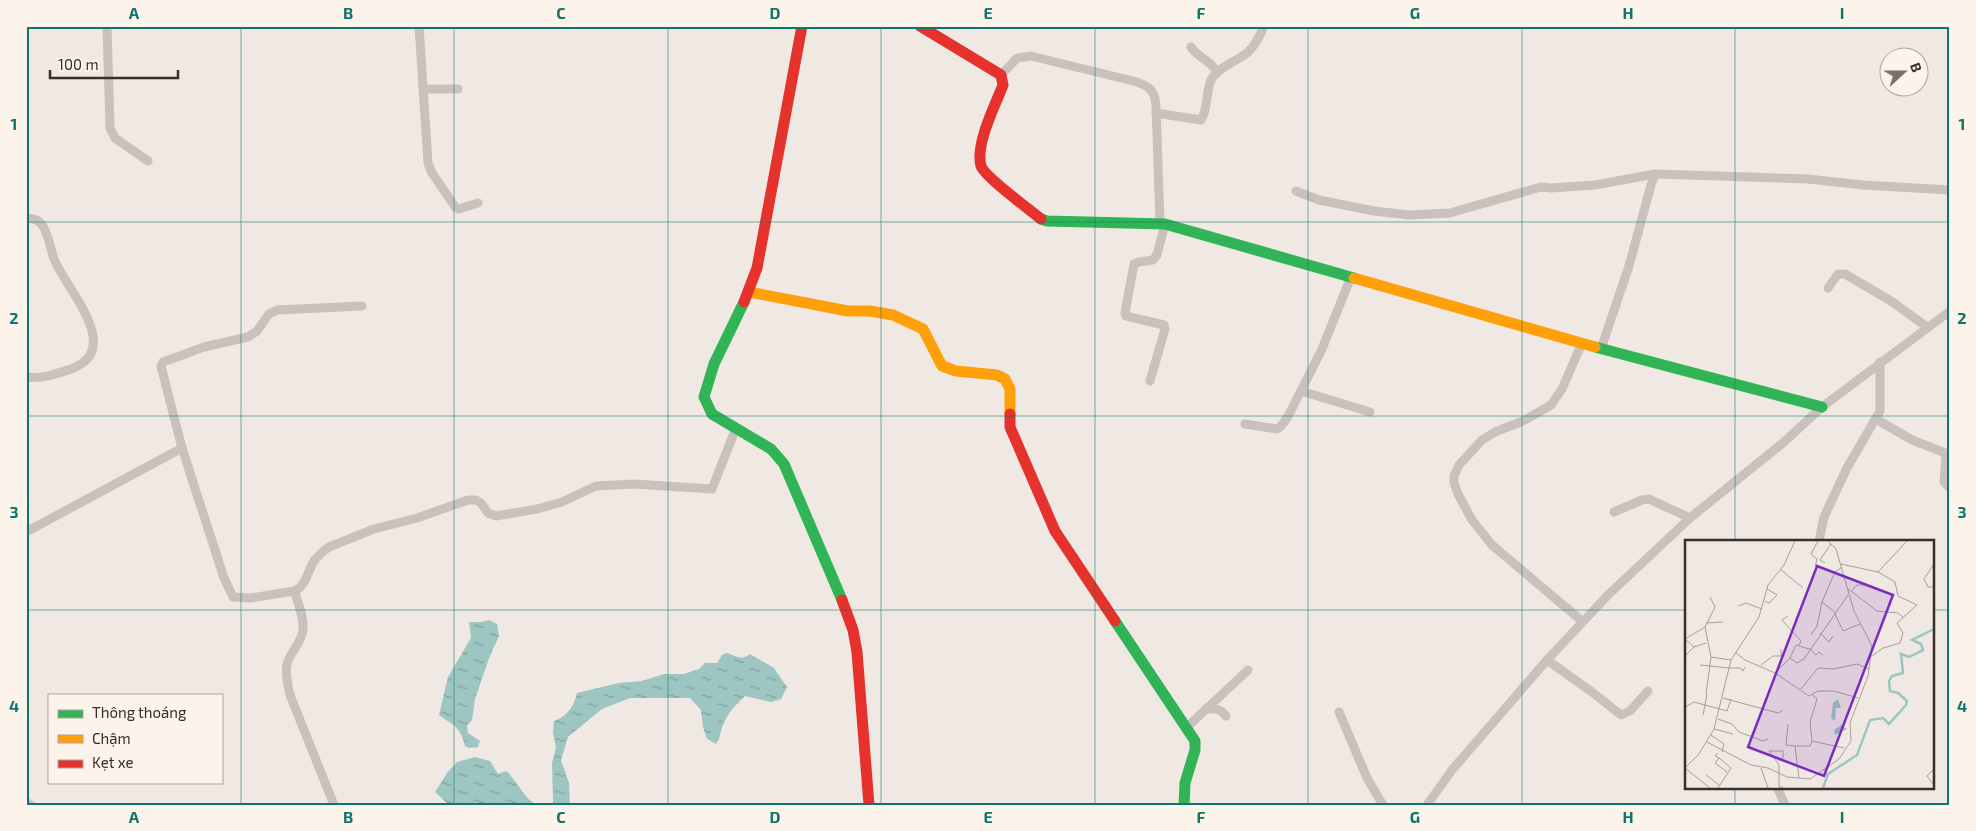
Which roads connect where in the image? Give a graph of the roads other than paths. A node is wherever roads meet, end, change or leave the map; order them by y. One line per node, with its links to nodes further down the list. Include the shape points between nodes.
1 (107, 26): 12 (street, via 110,128 115,138)
2 (419, 26): 9 (street)
3 (802, 26): 21 (street, via 757,268)
4 (920, 26): 8 (street)
5 (1264, 26): 7 (street, via 1247,52)
6 (1191, 47): 7 (street, via 1197,56 1215,67)
7 (1217, 73): 11 (street, via 1209,86 1201,120)
8 (1001, 75): 11 (street, via 1017,58 1038,57 1147,85 1154,92); 18 (street, via 1003,85 980,147 981,167 990,177 1047,221)
9 (424, 89): 10 (street); 16 (street, via 428,163 432,173 456,208)
10 (458, 89)
11 (1156, 113): 18 (street)
12 (148, 161)
13 (1655, 174): 14 (street, via 1799,178); 15 (street, via 1595,185 1541,187 1450,213 1409,215 1374,211); 26 (street)
14 (1950, 190)
15 (1296, 192)
16 (478, 203)
17 (26, 219): 28 (street, via 39,222 46,232 55,261 87,316 94,339 93,352 78,366 36,378)
18 (1162, 223): 19 (street); 29 (street, via 1157,255 1153,260 1134,264 1125,312 1126,316 1164,325)
19 (1351, 277): 25 (street); 30 (street, via 1322,350)
20 (1828, 288): 24 (street, via 1838,274 1845,274 1891,301)
21 (749, 292): 35 (street, via 714,364 704,398 712,414); 50 (street, via 848,311 893,315 923,329 942,366 956,371 998,374 1005,379 1010,395 1010,427 1055,532)
22 (362, 306): 36 (street, via 277,310 269,314 252,336 204,347 163,362 161,366)
23 (1950, 311): 24 (street)
24 (1926, 327): 27 (street)
25 (1582, 343): 26 (street); 43 (street, via 1562,389 1551,405 1482,440 1459,464 1454,476 1458,494 1472,520 1492,545)
26 (1601, 349): 31 (street)
27 (1880, 362): 31 (street); 33 (street, via 1880,411)
28 (26, 377)
29 (1150, 381)
30 (1301, 391): 32 (street); 34 (street, via 1281,427)
31 (1822, 407): 39 (street)
32 (1370, 412)
33 (1876, 419): 37 (street, via 1912,440 1944,452 1944,482); 41 (street, via 1847,468 1824,517)
34 (1245, 424)
35 (736, 428): 42 (street, via 712,489 634,484 596,486 562,502 496,516 488,514 476,500 462,502 374,529 330,547 323,551 303,584); 55 (street, via 771,449 784,464 851,621)
36 (182, 448): 40 (street); 42 (street, via 233,597 242,599)
37 (1950, 488)
38 (1614, 512): 39 (street, via 1649,499)
39 (1690, 518): 43 (street)
40 (26, 532)
41 (1819, 540)
42 (294, 591): 54 (street, via 303,631 287,663 288,686)
43 (1582, 620): 44 (street)
44 (1547, 660): 46 (street, via 1621,715 1630,711); 58 (street, via 1452,770)
45 (1248, 670): 47 (street)
46 (1648, 691)
47 (1206, 710): 49 (street, via 1215,708); 50 (street)
48 (1339, 712): 57 (street, via 1367,778)
49 (1226, 716)
50 (1186, 728): 56 (street, via 1196,745 1185,783)
51 (1777, 788): 59 (street)
52 (26, 802): 53 (street)
53 (30, 805)
54 (334, 805)
55 (869, 805)
56 (1184, 805)
57 (1383, 805)
58 (1427, 805)
59 (1785, 805)

